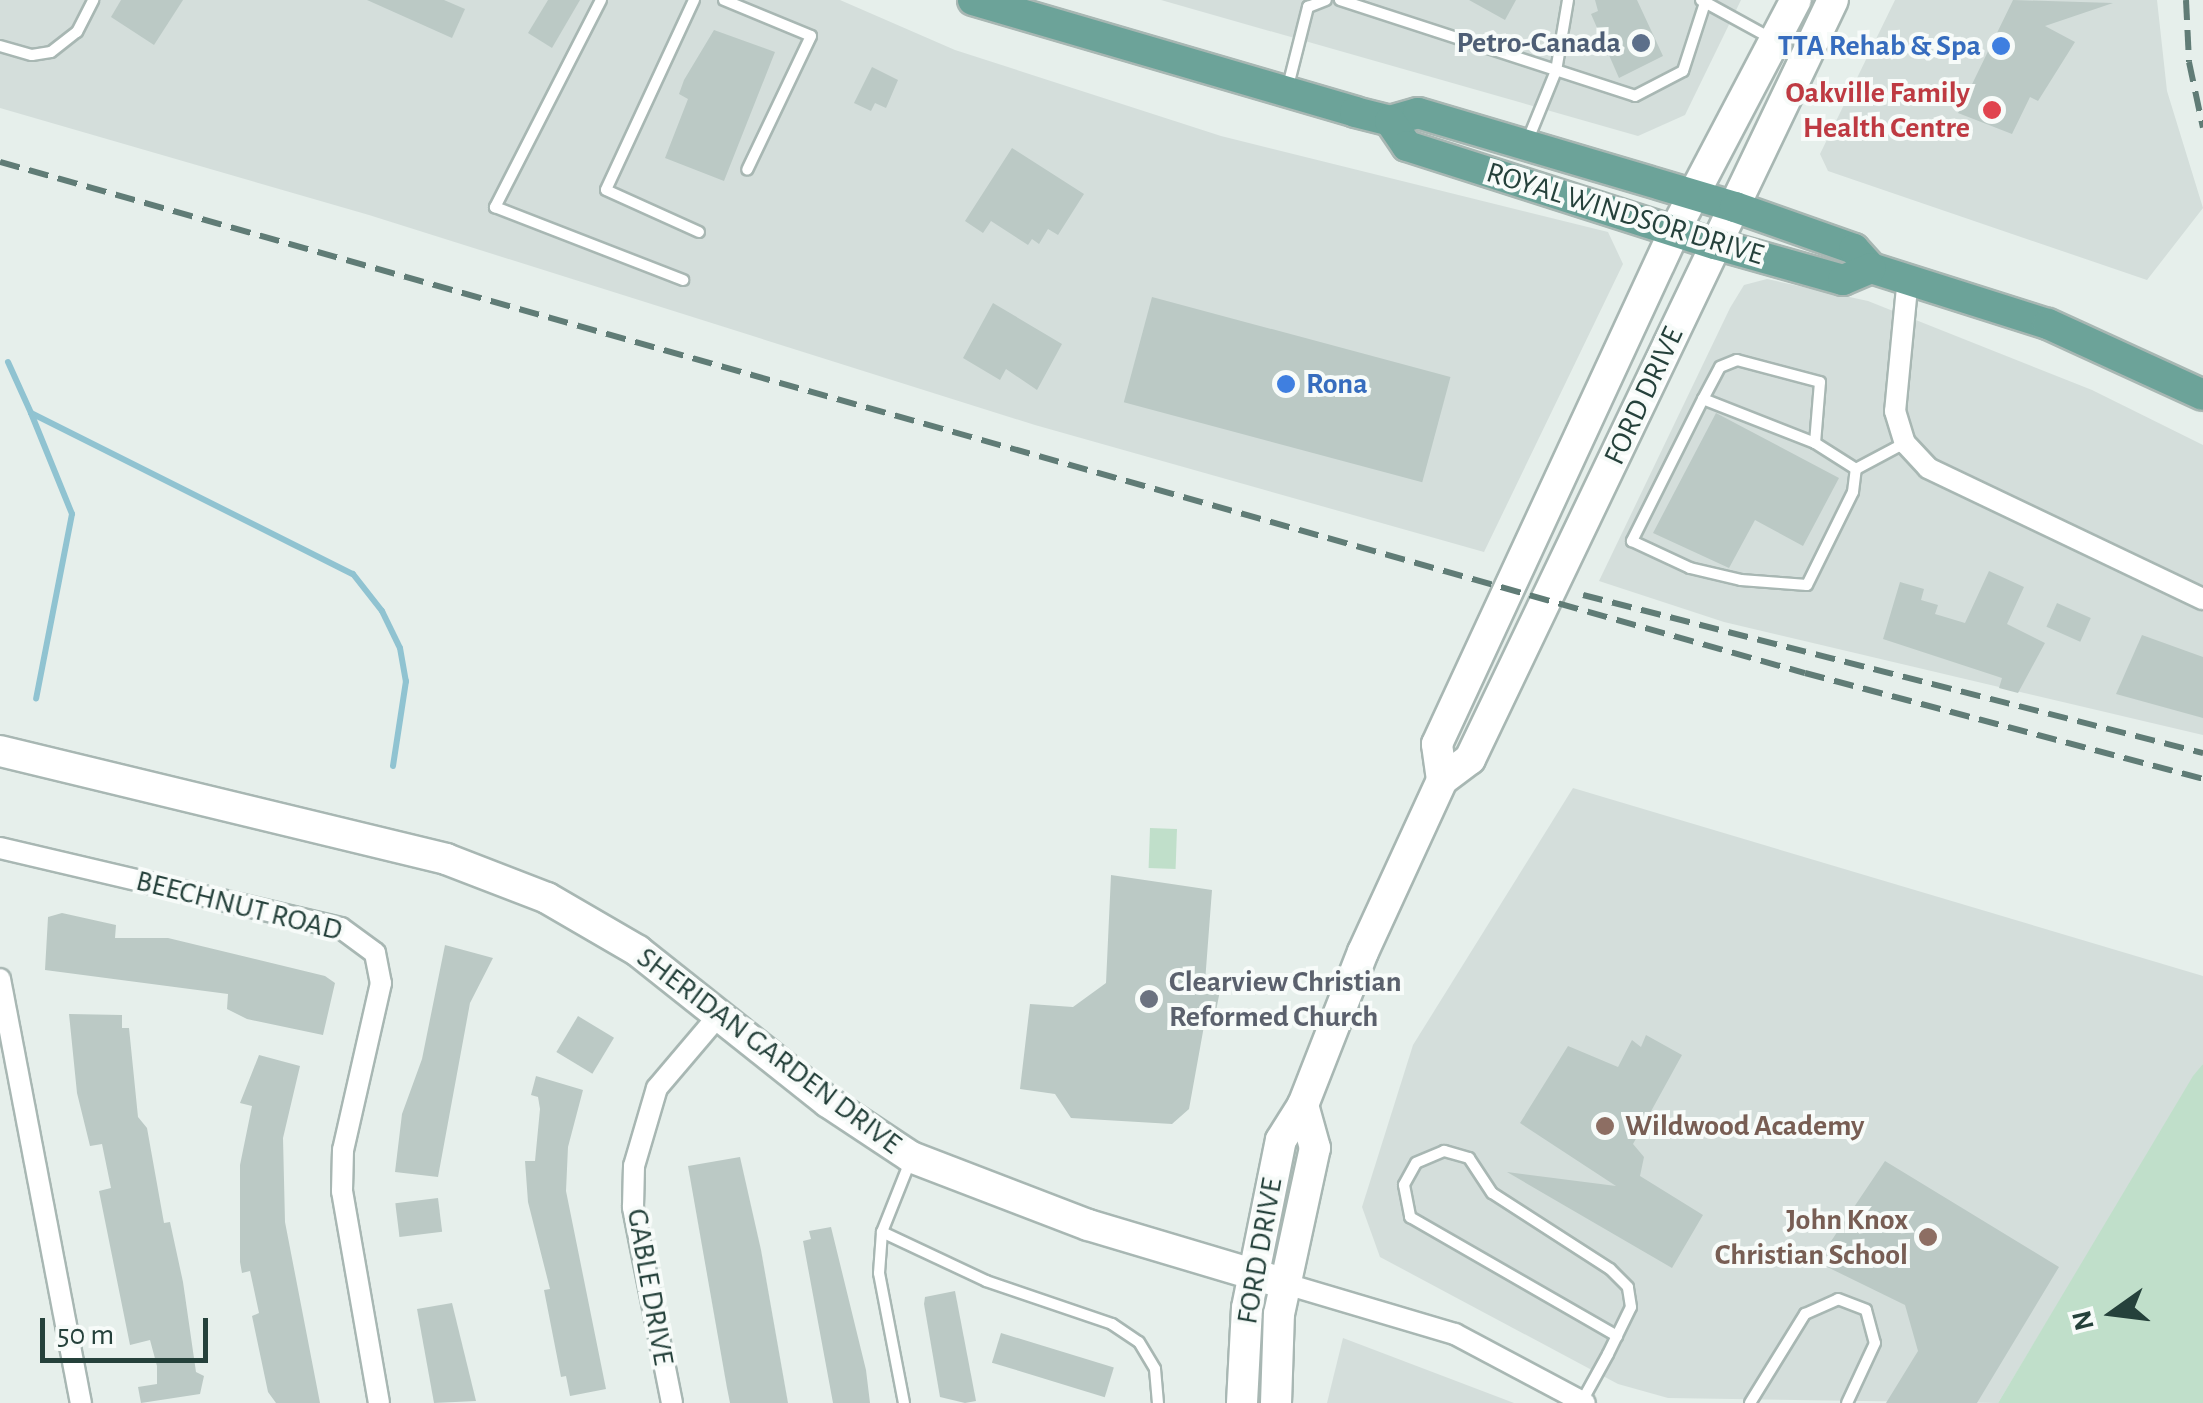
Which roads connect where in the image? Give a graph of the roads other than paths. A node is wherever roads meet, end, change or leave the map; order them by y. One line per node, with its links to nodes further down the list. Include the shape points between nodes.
1 (94, 0): 13 (lane, via 78,32 51,52 32,55)
2 (601, 0): 26 (lane, via 495,207)
3 (694, 0): 22 (lane, via 606,190)
4 (724, 0): 18 (lane, via 811,36)
5 (973, 0): 15 (main road, ROYAL WINDSOR DRIVE)
6 (1326, 0): 15 (lane, via 1308,7)
7 (1340, 0): 14 (lane)
8 (1568, 0): 14 (lane)
9 (1796, 0): 12 (main road, FORD DRIVE)
10 (1833, 0): 20 (main road, FORD DRIVE)
11 (1704, 1): 12 (lane); 14 (lane, via 1684,71 1635,96)
12 (1774, 40): 19 (main road, FORD DRIVE)
13 (0, 46)
14 (1556, 70): 17 (lane)
15 (1287, 91): 16 (main road, ROYAL WINDSOR DRIVE)
16 (1390, 121): 17 (main road, ROYAL WINDSOR DRIVE, via 1418,112); 21 (main road, ROYAL WINDSOR DRIVE, via 1407,146)
17 (1526, 145): 19 (main road, ROYAL WINDSOR DRIVE)
18 (747, 170)
19 (1693, 194): 20 (main road, ROYAL WINDSOR DRIVE); 21 (main road, FORD DRIVE)
20 (1735, 207): 23 (main road, FORD DRIVE); 24 (main road, ROYAL WINDSOR DRIVE, via 1854,249)
21 (1675, 230): 23 (main road, ROYAL WINDSOR DRIVE); 34 (main road, FORD DRIVE, via 1438,744)
22 (698, 232)
23 (1715, 244): 24 (main road, ROYAL WINDSOR DRIVE, via 1843,280); 34 (main road, FORD DRIVE, via 1470,759)
24 (1871, 268): 25 (main road, ROYAL WINDSOR DRIVE)
25 (1908, 277): 27 (main road, ROYAL WINDSOR DRIVE, via 2048,324); 30 (street, via 1895,411)
26 (683, 280)
27 (2203, 395)
28 (1703, 399): 29 (lane); 29 (lane, via 1728,361 1820,382); 31 (lane, via 1632,541 1690,568 1807,585 1853,492)
29 (1815, 444): 31 (lane)
30 (1906, 444): 31 (lane); 32 (street, via 1928,468)
31 (1856, 468)
32 (2203, 599)
33 (0, 751): 37 (main road, SHERIDAN GARDEN DRIVE, via 446,858 562,906 638,951)
34 (1442, 780): 38 (main road, FORD DRIVE, via 1362,952)
35 (0, 848): 46 (street, BEECHNUT ROAD, via 341,928 375,953 380,982 343,1150 342,1191)
36 (0, 980): 45 (street)
37 (718, 1016): 39 (main road, SHERIDAN GARDEN DRIVE); 47 (street, GABLE DRIVE, via 657,1088 634,1166 633,1207)
38 (1304, 1105): 41 (main road, FORD DRIVE, via 1282,1140); 42 (main road, FORD DRIVE, via 1315,1148)
39 (912, 1157): 40 (lane); 41 (main road, SHERIDAN GARDEN DRIVE, via 1088,1226)
40 (882, 1232): 48 (lane, via 879,1273); 49 (lane, via 986,1281 1112,1324 1140,1342 1155,1369)
41 (1253, 1272): 42 (main road, SHERIDAN GARDEN DRIVE); 50 (main road, FORD DRIVE)
42 (1286, 1284): 44 (street, SHERIDAN GARDEN DRIVE, via 1455,1334); 51 (main road, FORD DRIVE)
43 (1616, 1336): 43 (lane, via 1631,1307 1628,1287 1610,1268 1492,1194 1469,1158 1444,1151 1416,1163 1404,1185 1410,1218); 44 (lane)
44 (1583, 1402)
45 (81, 1403)
46 (379, 1403)
47 (672, 1403)
48 (904, 1403)
49 (1158, 1403)
50 (1242, 1403)
51 (1276, 1403)
52 (1750, 1403): 53 (lane, via 1805,1314 1838,1299 1866,1310 1875,1343)
53 (1846, 1403)

